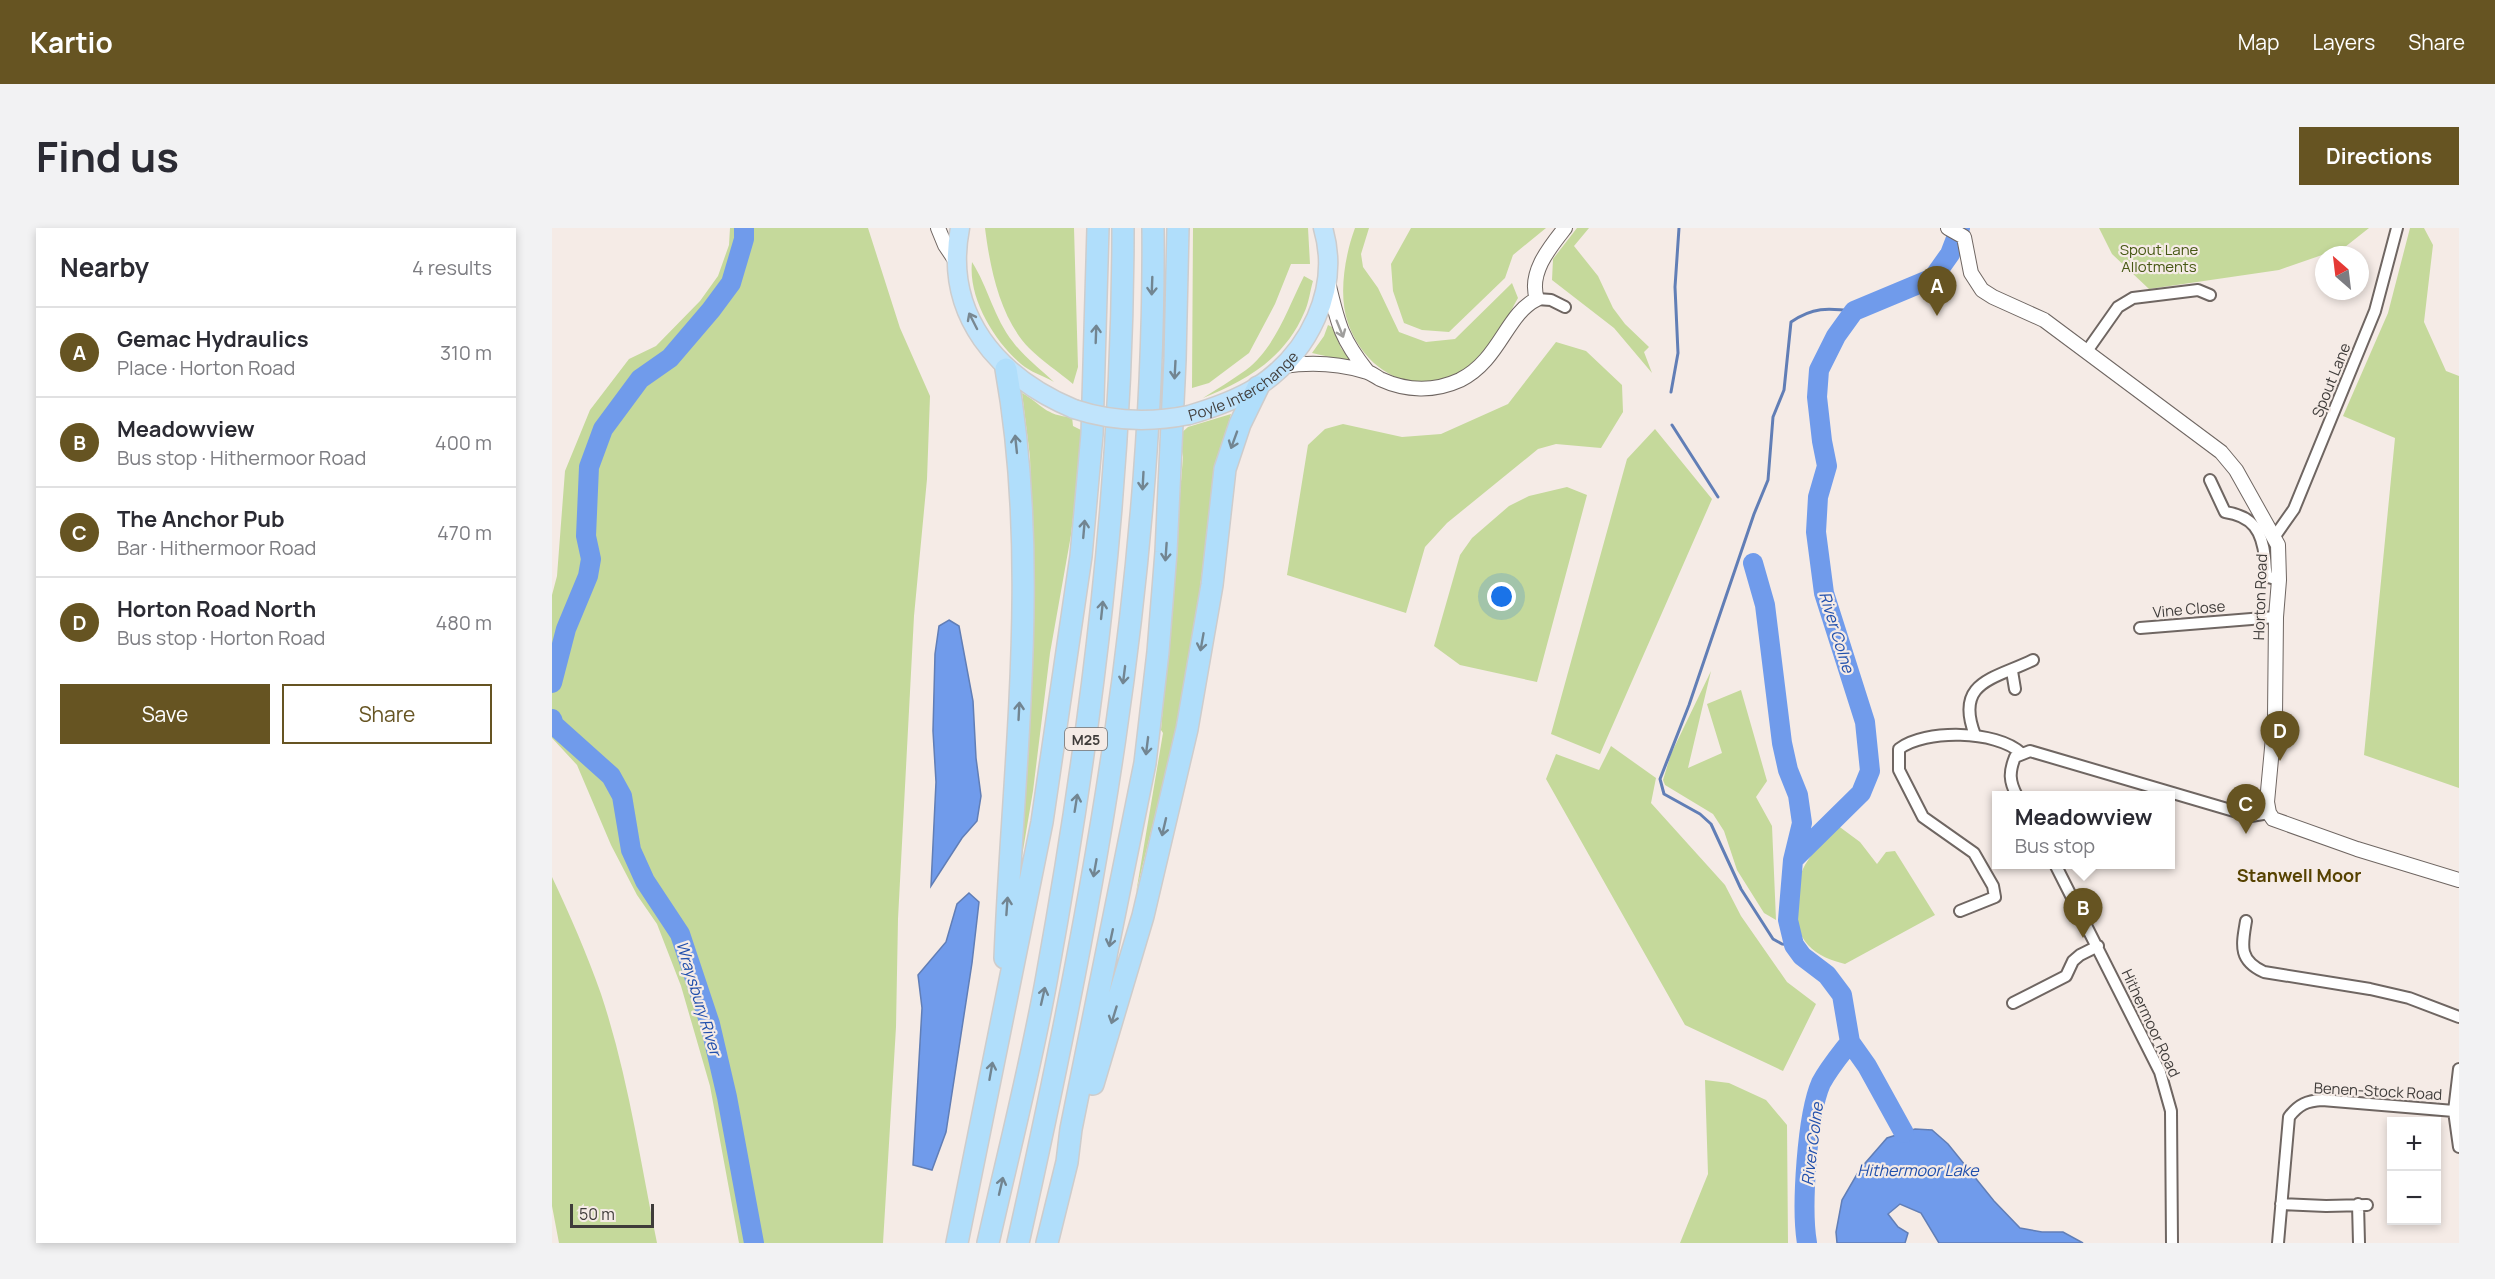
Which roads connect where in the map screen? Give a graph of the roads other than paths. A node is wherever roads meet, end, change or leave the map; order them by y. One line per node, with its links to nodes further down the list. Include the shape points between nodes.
1 (938, 228): 11 (street)
2 (960, 228): 11 (highway, Poyle Interchange)
3 (1098, 228): 41 (highway, M25, one-way to 3, via 1041,822 1081,556 1092,434)
4 (1123, 228): 49 (highway, M25, one-way to 4, via 1047,979 1085,744 1106,573 1117,429)
5 (1153, 228): 50 (highway, M25, one-way to 50, via 1142,491 1123,680 1076,972)
6 (1178, 228): 46 (highway, one-way to 46, via 1166,552 1158,652 1146,752)
7 (1564, 228): 14 (street, via 1533,284)
8 (1948, 228): 16 (street, Horton Road, via 1964,237 1971,273 1982,290 2031,312)
9 (2397, 228): 22 (street, Spout Lane, via 2375,312 2294,509)
10 (1327, 232): 12 (highway, Poyle Interchange)
11 (956, 260): 18 (highway, Poyle Interchange, one-way to 11, via 971,320 961,294)
12 (1328, 280): 17 (highway, Poyle Interchange, via 1311,328); 19 (street, one-way to 19, via 1340,332)
13 (2210, 295): 16 (street, via 2198,290 2133,298 2118,307)
14 (1537, 298): 15 (street); 19 (street, via 1522,309 1490,357 1476,370 1446,386 1415,389)
15 (1565, 307)
16 (2087, 351): 22 (street, Horton Road, via 2221,452)
17 (1283, 366): 19 (street, via 1317,363); 20 (highway, Poyle Interchange)
18 (1006, 369): 20 (highway, Poyle Interchange, bridge, via 1074,409 1120,420 1155,421 1189,415); 41 (highway, M25, one-way to 18, via 1023,588 1021,502)
19 (1367, 371)
20 (1258, 387): 46 (highway, one-way to 46, via 1225,469 1212,585 1187,729 1143,916)
21 (2210, 480): 23 (street, via 2225,512 2242,515 2253,523 2263,544 2268,577)
22 (2275, 536): 23 (street, Horton Road, via 2280,557)
23 (2279, 580): 25 (street, Horton Road)
24 (2148, 615): 25 (street, Vine Close, via 2144,628)
25 (2276, 617): 34 (street, Horton Road)
26 (2033, 660): 27 (street)
27 (2012, 671): 28 (street); 29 (street, via 1980,684 1974,692 1968,708)
28 (2015, 689)
29 (1975, 735): 30 (street, via 2009,743); 37 (street, via 1916,741 1899,749 1899,770 1923,817 1974,853 1993,886 1995,897)
30 (2021, 753): 31 (street, via 2015,757 2010,771); 32 (street, via 2030,751)
31 (2015, 791)
32 (2166, 791)
33 (2175, 794): 34 (street, via 2251,816)
34 (2269, 813): 36 (street, via 2288,826)
35 (2058, 869): 39 (street, Hithermoor Road)
36 (2459, 880)
37 (1960, 911)
38 (2246, 921): 42 (street, via 2242,945 2246,957 2252,966 2264,972 2409,998)
39 (2098, 946): 40 (street, via 2080,955 2066,976); 52 (street, Hithermoor Road, via 2160,1072 2169,1103)
40 (2013, 1003)
41 (1003, 1006): 48 (highway, M25, one-way to 41)
42 (2459, 1017)
43 (2459, 1069): 44 (street)
44 (2454, 1111): 45 (street); 47 (street, Benen-Stock Road, via 2307,1101 2289,1117)
45 (2459, 1147)
46 (1067, 1162): 51 (highway)
47 (2281, 1204): 53 (street, Benen-Stock Road); 54 (street, via 2363,1204)
48 (957, 1243)
49 (988, 1243)
50 (1018, 1243)
51 (1047, 1243)
52 (2172, 1243)
53 (2278, 1243)
54 (2359, 1243)

